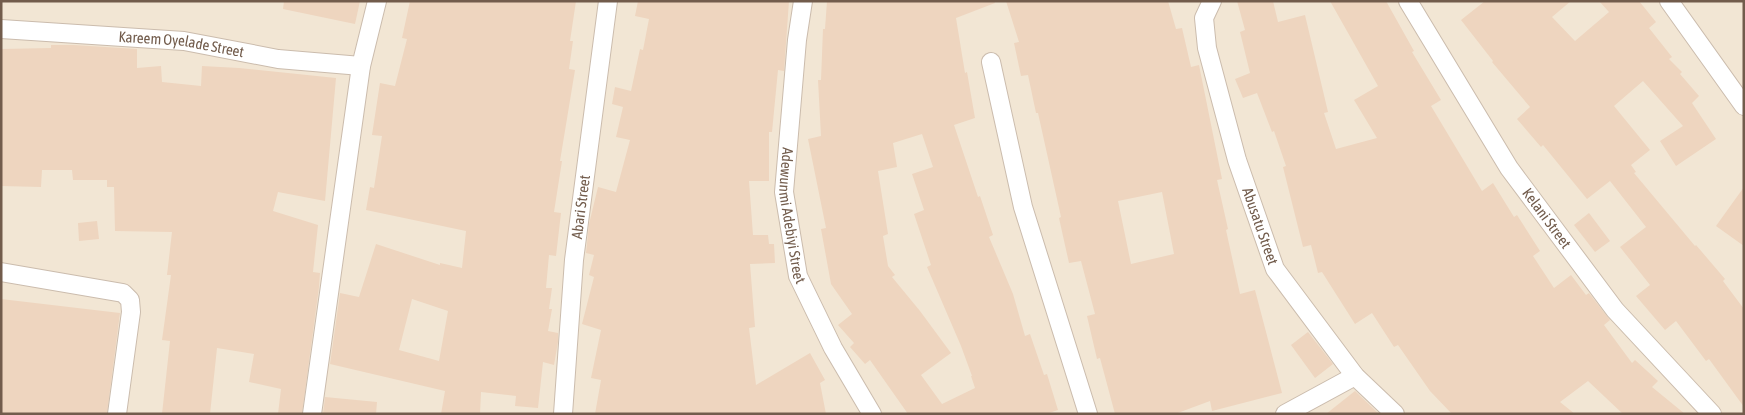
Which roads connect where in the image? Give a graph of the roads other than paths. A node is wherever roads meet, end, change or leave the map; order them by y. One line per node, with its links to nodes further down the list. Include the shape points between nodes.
1 (377, 1): 9 (street)
2 (608, 1): 15 (street, Abari Street, via 574,260)
3 (803, 1): 16 (street, Adewunmi Adebiyi Street, via 785,183 798,276 833,348)
4 (1212, 1): 12 (street, Abusatu Street, via 1204,18 1207,48 1238,160 1275,269)
5 (1408, 1): 20 (street, Kelani Street, via 1509,168 1615,310)
6 (1669, 1): 10 (street)
7 (1, 29): 9 (street, Kareem Oyelade Street, via 184,41 278,59)
8 (991, 62): 17 (street, via 1022,207)
9 (361, 66): 14 (street)
10 (1744, 106)
11 (1, 272): 13 (street, via 123,293 130,300)
12 (1355, 376): 18 (street); 19 (street, Abusatu Street)
13 (117, 414)
14 (312, 414)
15 (563, 414)
16 (872, 414)
17 (1088, 414)
18 (1285, 414)
19 (1396, 414)
20 (1712, 414)

